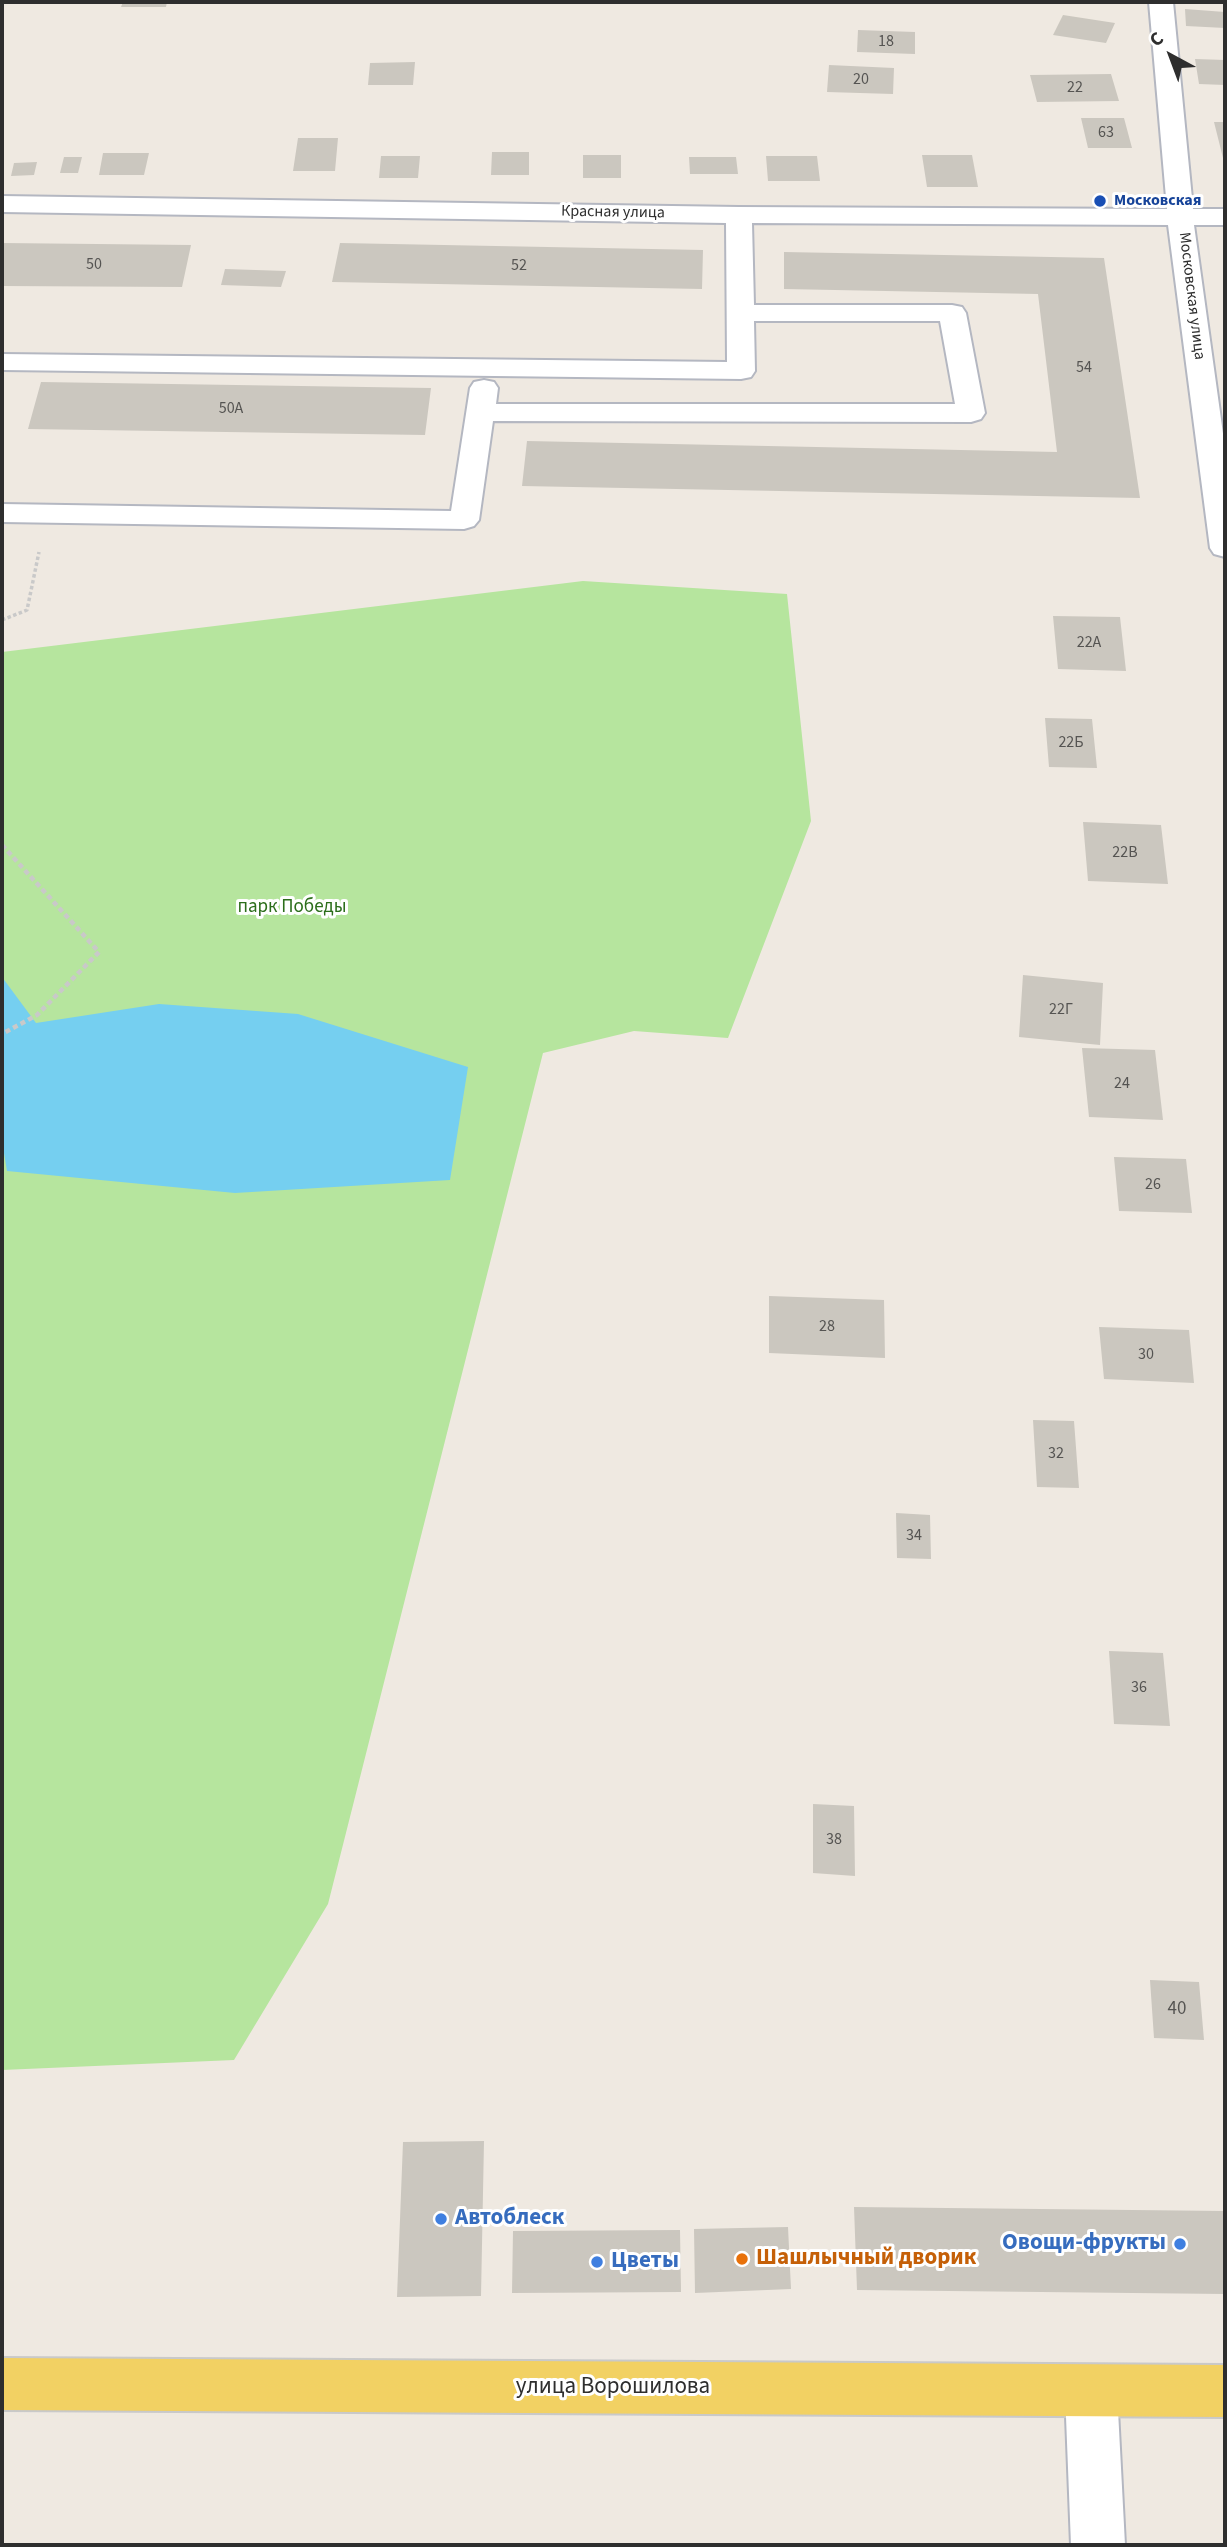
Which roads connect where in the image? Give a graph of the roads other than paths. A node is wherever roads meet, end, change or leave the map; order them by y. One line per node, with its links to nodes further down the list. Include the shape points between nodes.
1 (1161, 2): 4 (street, Московская улица)
2 (2, 204): 3 (street, Красная улица)
3 (739, 215): 4 (street, Красная улица); 6 (street)
4 (1181, 216): 5 (street, Красная улица); 11 (street, Московская улица)
5 (1225, 217)
6 (742, 313): 8 (street, via 741,371); 9 (street, via 952,313 971,413)
7 (2, 362): 8 (street)
8 (488, 368): 9 (street)
9 (480, 412): 10 (street, via 464,520)
10 (2, 513)
11 (1225, 548)
12 (2, 2384): 14 (main road, улица Ворошилова)
13 (1225, 2390): 14 (main road, улица Ворошилова)
14 (1091, 2391): 15 (street)
15 (1098, 2545)

